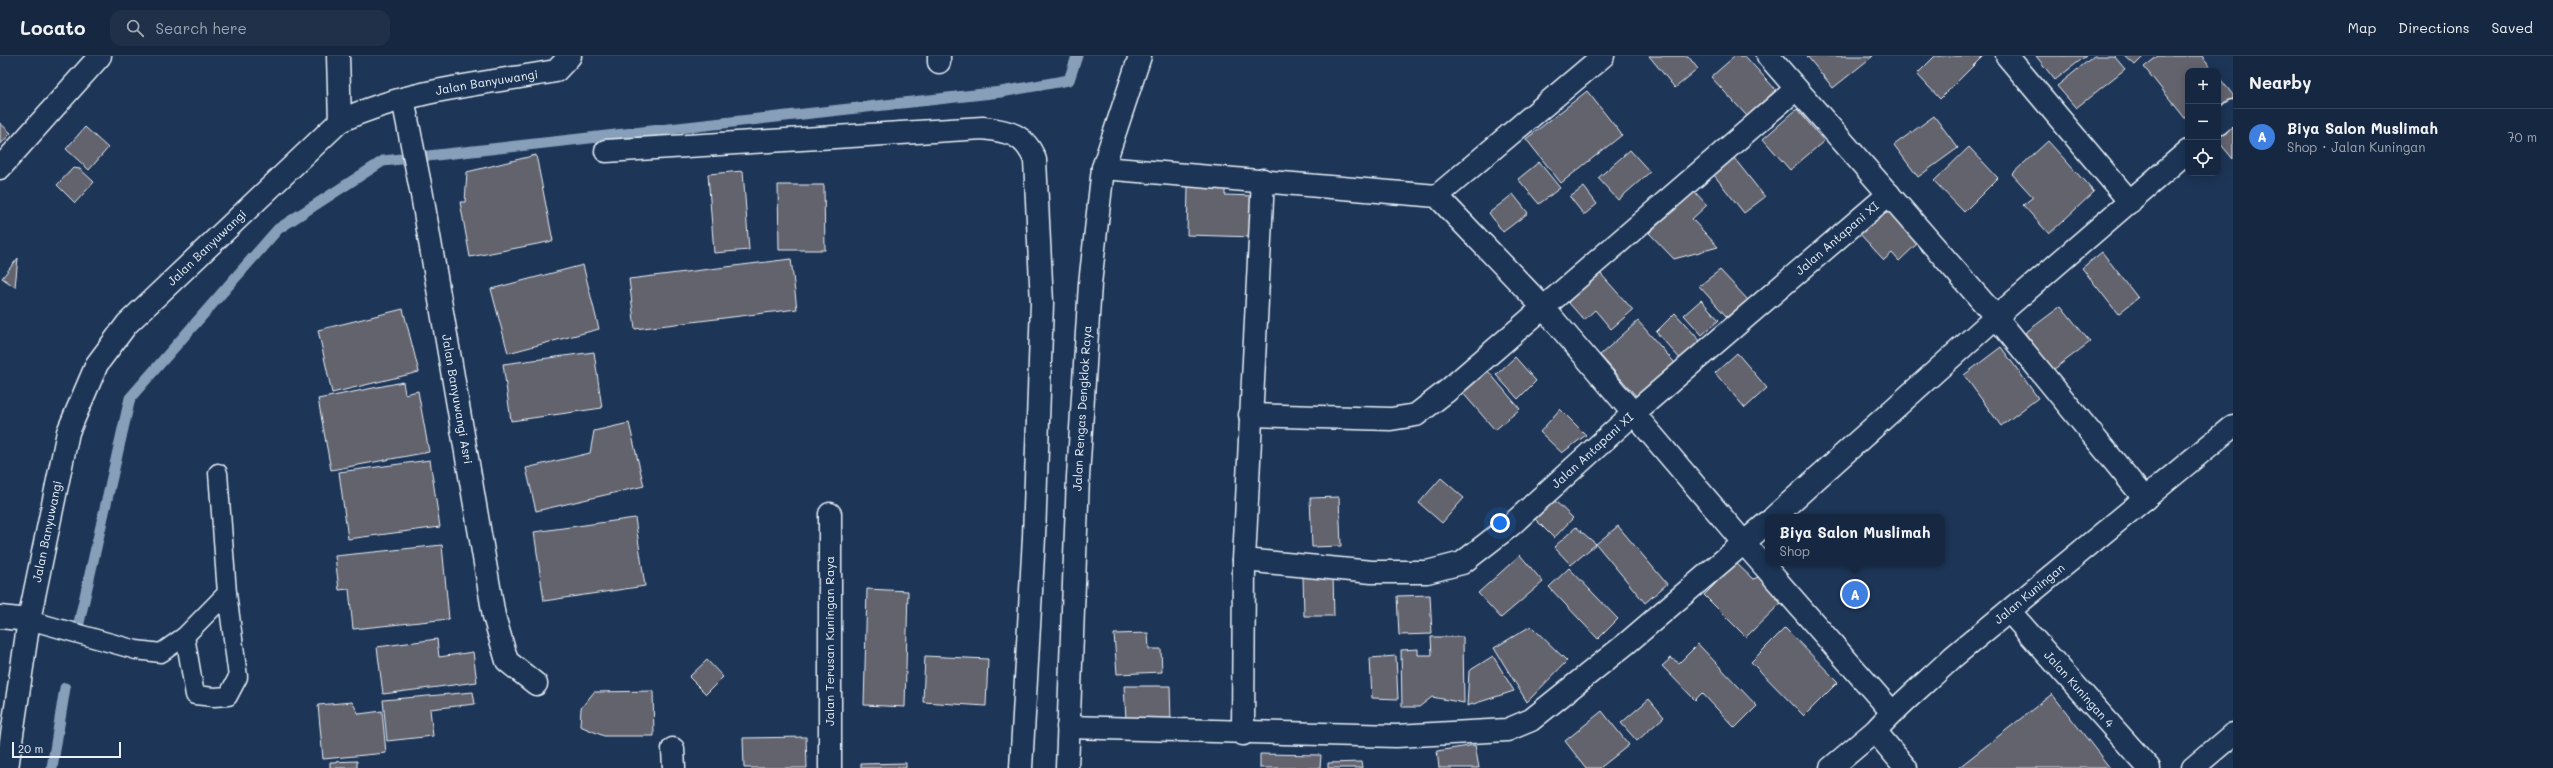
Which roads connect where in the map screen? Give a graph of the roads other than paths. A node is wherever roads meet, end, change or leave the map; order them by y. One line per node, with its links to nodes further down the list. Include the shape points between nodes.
1 (100, 56): 15 (street)
2 (338, 56): 11 (street)
3 (570, 56): 9 (street, Jalan Banyuwangi, via 556,71)
4 (1140, 56): 16 (street, Jalan Rengas Dengklok Raya)
5 (1603, 56): 19 (street)
6 (1768, 56): 8 (street)
7 (2007, 56): 20 (street)
8 (1796, 88): 18 (street); 21 (street)
9 (403, 99): 11 (street, Jalan Banyuwangi, via 365,109); 38 (street, Jalan Banyuwangi Asri, via 422,195 494,616 507,662)
10 (2233, 111): 12 (street)
11 (340, 121): 36 (street, Jalan Banyuwangi, via 127,324 97,364 68,432)
12 (2221, 121)
13 (606, 151): 46 (street, via 983,128 1019,136 1031,148 1035,160 1042,302 1034,537)
14 (2185, 154): 20 (street)
15 (0, 168)
16 (1103, 168): 17 (street); 40 (street, Jalan Rengas Dengklok Raya, via 1090,284 1078,477)
17 (1263, 180): 19 (street); 24 (street)
18 (1888, 194): 22 (street); 23 (street, Jalan Antapani XI)
19 (1436, 196): 21 (street)
20 (2130, 202): 22 (street)
21 (1542, 306): 23 (street); 24 (street, via 1447,391 1416,415 1391,419)
22 (1996, 317): 27 (street); 29 (street)
23 (1634, 413): 31 (street); 32 (street, Jalan Antapani XI, via 1511,525 1462,563 1427,572 1372,572)
24 (1250, 415): 32 (street)
25 (2233, 426): 27 (street, Jalan Kuningan)
26 (218, 473): 33 (lane)
27 (2145, 499): 34 (street, Jalan Kuningan)
28 (830, 514): 45 (street, Jalan Terusan Kuningan Raya)
29 (1777, 514)
30 (1765, 525): 31 (street)
31 (1744, 543): 39 (street); 42 (street, via 1627,643 1531,720 1507,730 1396,736)
32 (1244, 560): 42 (street)
33 (227, 593): 37 (lane); 37 (lane, via 238,677 228,696 195,695)
34 (2008, 611): 39 (street, Jalan Kuningan); 50 (street, Jalan Kuningan 4)
35 (0, 617): 36 (street)
36 (29, 620): 37 (lane, via 136,650 161,652); 44 (street, Jalan Banyuwangi)
37 (185, 636)
38 (536, 684)
39 (1892, 712): 41 (street, Jalan Kuningan)
40 (1068, 727): 42 (street); 47 (street, Jalan Rengas Dengklok Raya)
41 (1875, 731): 48 (street, Jalan Kuningan); 49 (street)
42 (1243, 734)
43 (2233, 734): 51 (street)
44 (7, 768)
45 (830, 768)
46 (1020, 768)
47 (1067, 768)
48 (1831, 768)
49 (1906, 768)
50 (2149, 768)
51 (2193, 768)

